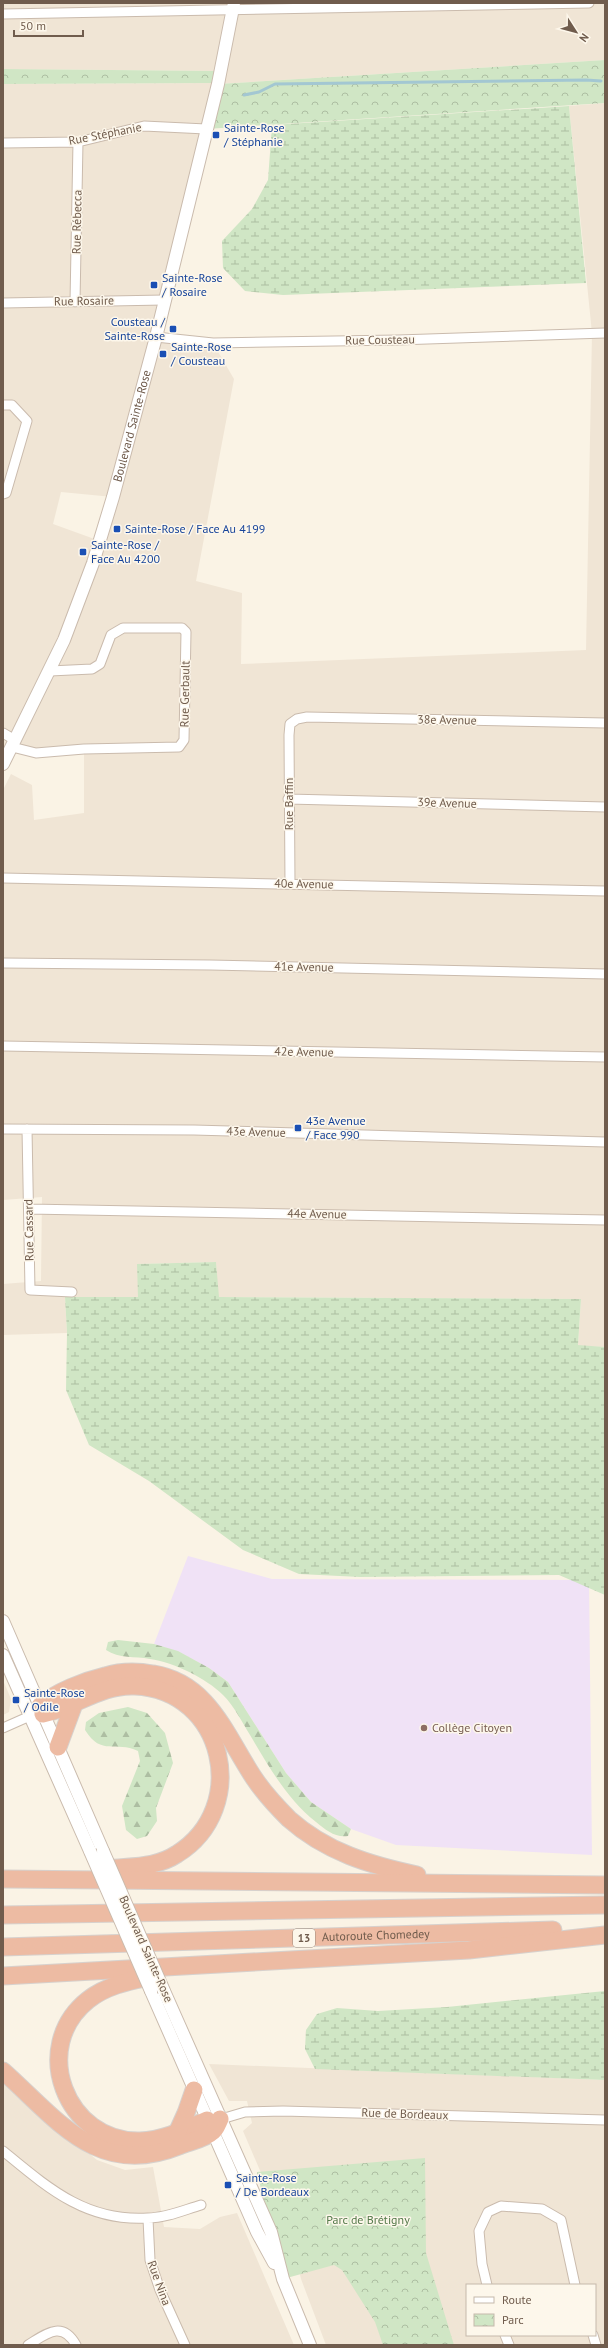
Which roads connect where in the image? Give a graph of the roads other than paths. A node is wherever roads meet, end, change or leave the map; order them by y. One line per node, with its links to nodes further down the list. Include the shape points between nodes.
1 (589, 3): 2 (street)
2 (233, 7): 3 (street); 5 (street, Boulevard Sainte-Rose)
3 (79, 8): 4 (street)
4 (3, 14)
5 (206, 129): 6 (street, Rue Stéphanie, via 144,126); 8 (street, Boulevard Sainte-Rose)
6 (78, 142): 7 (street, Rue Stéphanie); 9 (street, Rue Rébecca)
7 (3, 143)
8 (164, 300): 9 (street, Rue Rosaire); 12 (street, Boulevard Sainte-Rose)
9 (75, 302): 10 (street, Rue Rosaire)
10 (3, 303)
11 (605, 332): 12 (street, Rue Cousteau, via 398,340 213,343)
12 (156, 337): 15 (street, Boulevard Sainte-Rose, via 97,549)
13 (3, 405): 14 (street, via 12,405 27,421 6,493)
14 (3, 494)
15 (50, 671): 19 (street, Boulevard Sainte-Rose); 19 (street, Rue Gerbault, via 92,669 100,664 111,635 123,628 182,628 186,632 184,740 179,746 36,753)
16 (605, 723): 17 (street, 38e Avenue, via 307,717)
17 (290, 724): 21 (street, Rue Baffin)
18 (3, 733): 19 (street, Rue Gerbault)
19 (13, 743): 20 (street, Boulevard Sainte-Rose)
20 (3, 764)
21 (288, 799): 22 (street, 39e Avenue); 24 (street, Rue Baffin)
22 (605, 807)
23 (3, 878): 24 (street, 40e Avenue)
24 (290, 884): 25 (street, 40e Avenue)
25 (605, 891)
26 (3, 963): 27 (street, 41e Avenue)
27 (605, 974)
28 (3, 1046): 29 (street, 42e Avenue)
29 (605, 1057)
30 (3, 1129): 31 (street, 43e Avenue)
31 (27, 1129): 32 (street, 43e Avenue, via 194,1130); 33 (street, Rue Cassard)
32 (605, 1142)
33 (29, 1209): 34 (street, 44e Avenue); 35 (street, Rue Cassard, via 30,1290)
34 (605, 1220)
35 (72, 1292)
36 (3, 1621): 39 (street, Boulevard Sainte-Rose)
37 (3, 1655): 39 (street, Boulevard Sainte-Rose)
38 (74, 1704): 39 (highway); 41 (highway); 42 (highway, via 106,1690 131,1686 156,1690 183,1703 202,1720 216,1746 220,1765 218,1795 212,1814 201,1831 185,1848 167,1860)
39 (38, 1712): 40 (street); 41 (street, Boulevard Sainte-Rose); 44 (highway, via 48,1699 114,1673 145,1672 176,1681 197,1694 211,1708 260,1786 282,1812 304,1830 355,1859); 54 (street, Boulevard Sainte-Rose, bridge, via 90,1851)
40 (3, 1728)
41 (58, 1747): 56 (street, Boulevard Sainte-Rose, bridge, via 164,1990)
42 (38, 1878): 43 (highway); 44 (highway)
43 (3, 1879)
44 (451, 1883): 45 (highway)
45 (605, 1885)
46 (605, 1905): 47 (highway)
47 (3, 1915)
48 (605, 1929): 50 (highway, Autoroute Chomedey / 13)
49 (605, 1935): 51 (highway, via 469,1950)
50 (3, 1947)
51 (200, 1964): 52 (highway); 57 (highway, via 125,1982 98,1993 81,2006 71,2019 59,2049 59,2074 66,2095 79,2114 96,2129 110,2136 132,2141)
52 (3, 1976)
53 (3, 2071): 56 (highway, via 74,2135 106,2152 126,2156 150,2155 171,2149)
54 (194, 2090): 56 (street, Boulevard Sainte-Rose); 57 (highway)
55 (605, 2120): 56 (street, Rue de Bordeaux, via 283,2111 244,2112)
56 (213, 2124): 57 (highway); 66 (street, Boulevard Sainte-Rose, via 257,2232 283,2279)
57 (177, 2133)
58 (3, 2151): 60 (street, via 50,2190 80,2208 115,2216)
59 (201, 2205): 60 (street)
60 (148, 2218): 65 (street, Rue Nina, via 150,2260)
61 (486, 2284): 62 (street, via 479,2231 488,2212 501,2206 542,2209 561,2220)
62 (575, 2284)
63 (28, 2345): 64 (street, via 49,2332 59,2330 68,2334)
64 (76, 2345)
65 (184, 2345)
66 (310, 2345)

